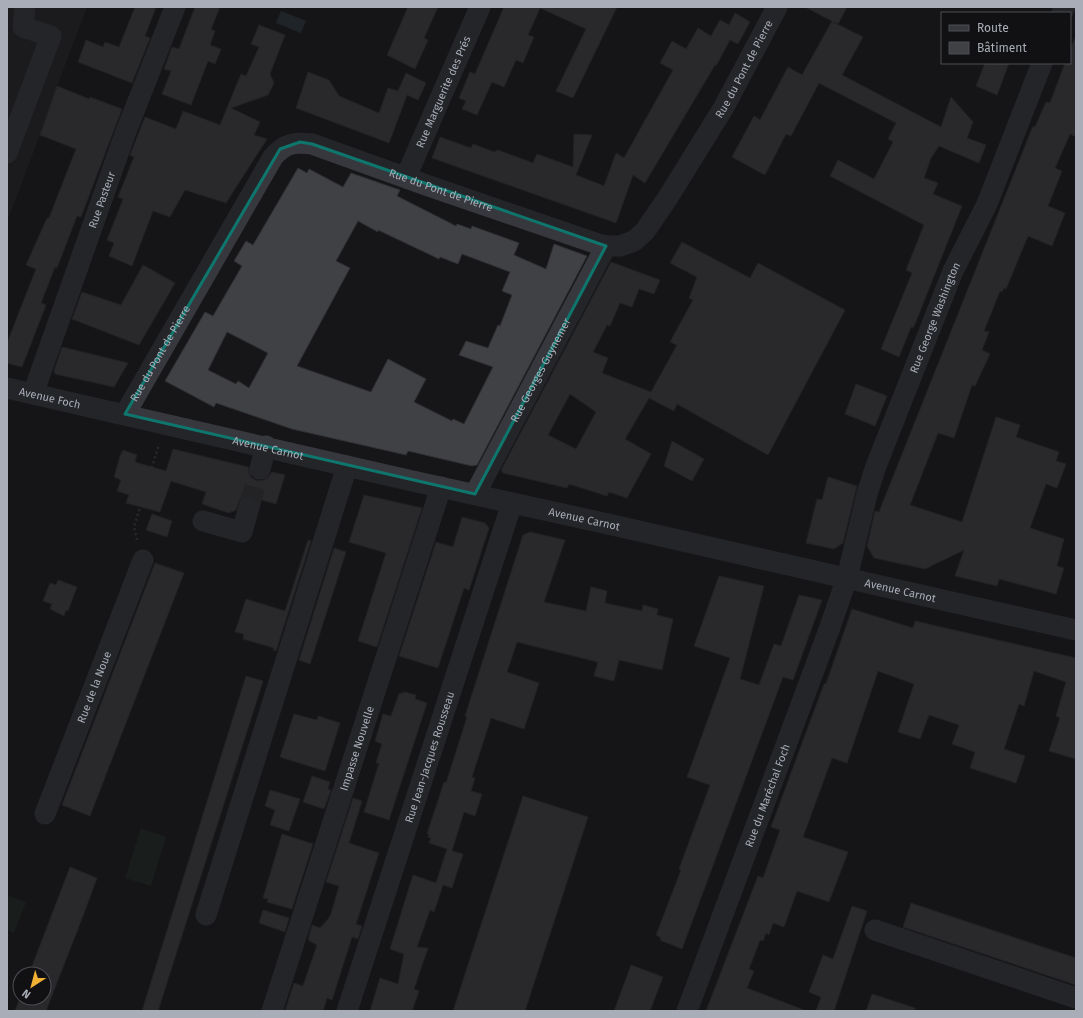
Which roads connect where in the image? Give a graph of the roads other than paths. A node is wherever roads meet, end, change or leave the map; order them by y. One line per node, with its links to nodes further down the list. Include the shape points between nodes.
1 (25, 7): 6 (street, via 23,26 51,36)
2 (175, 7): 10 (street, Rue Pasteur, via 125,134)
3 (480, 7): 7 (street, Rue Marguerite des Prés)
4 (777, 7): 8 (street, Rue du Pont de Pierre, via 724,107 646,231 634,241 620,246)
5 (1042, 64): 22 (street, Rue George Washington, via 987,204 953,271 882,451 867,494)
6 (7, 153)
7 (406, 177): 8 (street, Rue du Pont de Pierre); 12 (street, Rue du Pont de Pierre, via 312,144 300,142 280,149 272,157)
8 (606, 246): 17 (street, Rue Georges Guynemer)
9 (7, 388): 10 (street, Avenue Foch)
10 (33, 394): 11 (street, Avenue Foch)
11 (94, 407): 12 (street, Avenue Carnot)
12 (124, 414): 13 (street, Avenue Carnot)
13 (266, 446): 14 (street, Avenue Carnot); 15 (street)
14 (347, 466): 16 (street, Avenue Carnot); 25 (street)
15 (260, 469)
16 (441, 487): 17 (street, Avenue Carnot); 28 (street, Impasse Nouvelle)
17 (475, 494): 18 (street, Avenue Carnot)
18 (512, 502): 22 (street, Avenue Carnot); 29 (street, Rue Jean-Jacques Rousseau)
19 (249, 507): 20 (street, via 242,532)
20 (203, 521)
21 (143, 560): 24 (street, Rue de la Noue)
22 (846, 578): 23 (street, Avenue Carnot); 30 (street, Rue du Maréchal Foch)
23 (1076, 630)
24 (45, 814)
25 (206, 915)
26 (875, 930): 27 (street)
27 (1076, 998)
28 (272, 1011)
29 (347, 1011)
30 (687, 1011)

